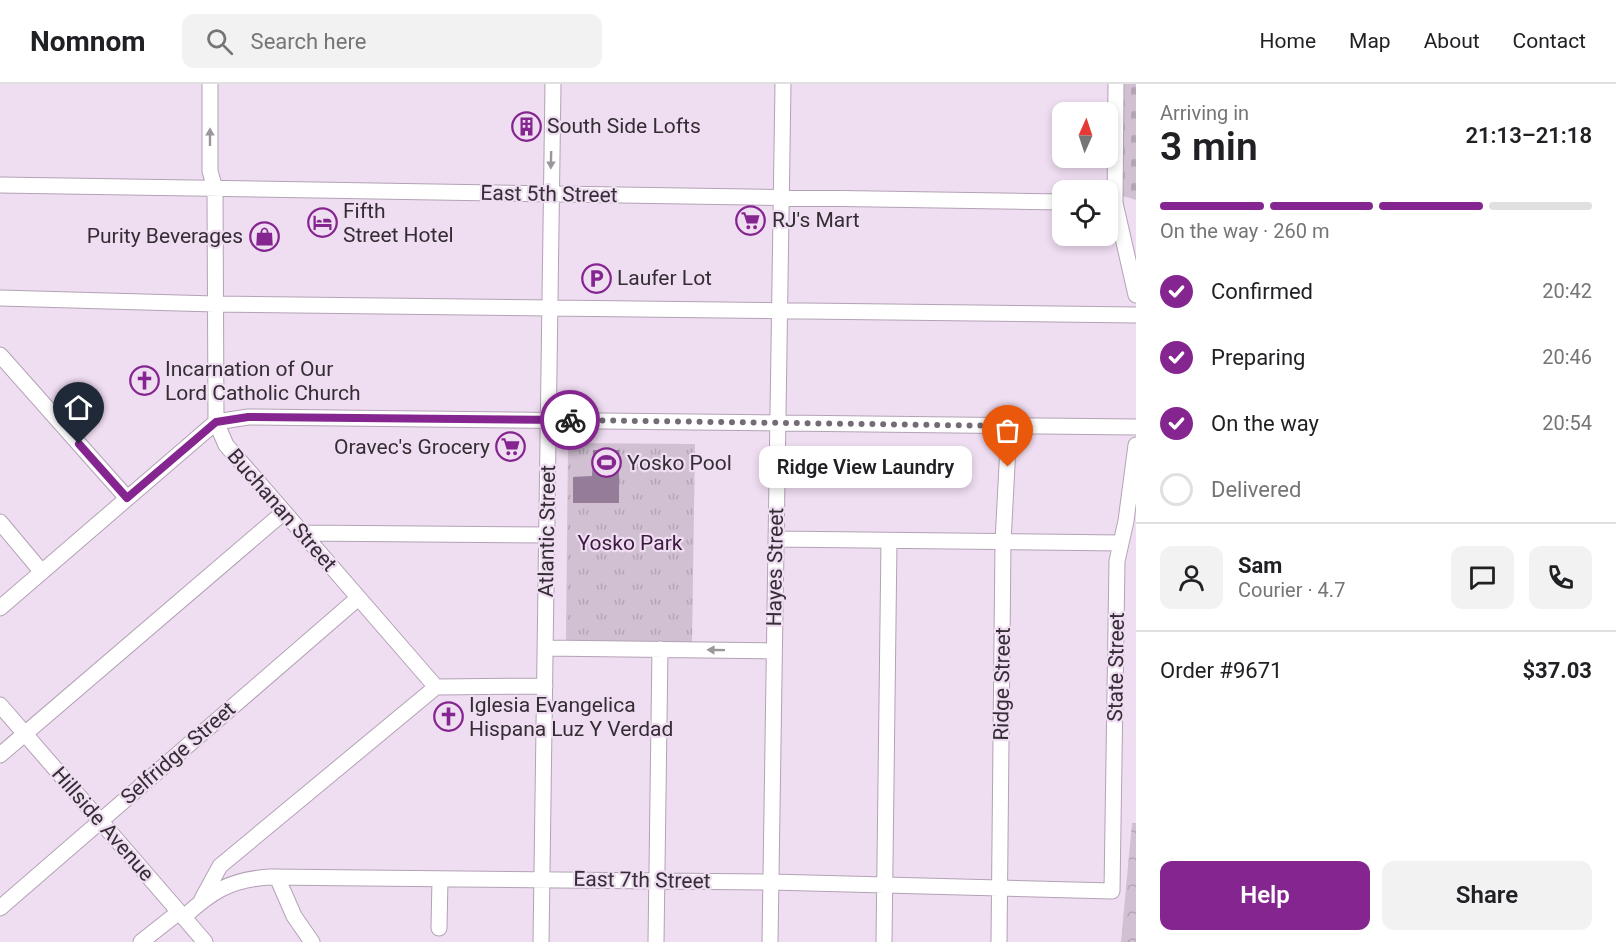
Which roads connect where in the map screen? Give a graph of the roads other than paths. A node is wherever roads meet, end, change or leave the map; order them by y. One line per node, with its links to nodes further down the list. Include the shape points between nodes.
1 (210, 84): 7 (street, Buchanan Street, one-way to 1, via 210,171)
2 (552, 84): 8 (street, Atlantic Street, one-way to 8)
3 (783, 84): 9 (street, Hayes Street)
4 (1116, 84): 5 (street)
5 (1112, 180)
6 (0, 185): 7 (street, East 5th Street)
7 (215, 189): 8 (street, East 5th Street); 14 (street, Buchanan Street)
8 (551, 194): 9 (street, East 5th Street); 15 (street, Atlantic Street)
9 (781, 198): 10 (street, East 5th Street); 16 (street, Hayes Street)
10 (1052, 202)
11 (1118, 229): 12 (street)
12 (1136, 295)
13 (0, 298): 14 (street)
14 (215, 304): 15 (street); 20 (street, Buchanan Street)
15 (549, 307): 16 (street); 19 (street, Atlantic Street)
16 (779, 311): 17 (street); 21 (street, Hayes Street)
17 (1136, 315)
18 (0, 355): 25 (street)
19 (548, 420): 20 (street, via 248,417); 21 (street); 29 (street, Atlantic Street)
20 (216, 422): 25 (street); 26 (street, Buchanan Street, via 226,445)
21 (778, 423): 22 (street); 30 (street, Hayes Street)
22 (1010, 426): 23 (street); 32 (street, Ridge Street)
23 (1136, 427)
24 (1136, 445): 33 (street, State Street)
25 (127, 498): 34 (street)
26 (284, 512): 28 (street, Buchanan Street); 43 (street)
27 (0, 522): 34 (street)
28 (303, 533): 29 (street); 35 (street, Buchanan Street)
29 (546, 535): 37 (street, Atlantic Street)
30 (776, 539): 31 (street); 39 (street, Hayes Street)
31 (889, 541): 32 (street); 51 (street)
32 (1003, 542): 33 (street); 52 (street, Ridge Street)
33 (1120, 543): 53 (street, State Street)
34 (41, 571): 36 (street)
35 (357, 599): 41 (street, Buchanan Street); 45 (street, Selfridge Street)
36 (0, 608)
37 (545, 648): 38 (street); 40 (street, Atlantic Street)
38 (660, 649): 39 (street, one-way to 38); 49 (street)
39 (774, 651): 50 (street, Hayes Street)
40 (544, 686): 41 (street); 48 (street, Atlantic Street)
41 (436, 687): 54 (street, via 220,866)
42 (0, 705): 43 (street, Hillside Avenue)
43 (25, 734): 44 (street); 45 (street, Hillside Avenue)
44 (0, 755)
45 (99, 820): 55 (street, Selfridge Street); 56 (street, Hillside Avenue)
46 (277, 877): 47 (street, East 7th Street); 54 (street, East 7th Street, via 231,883); 60 (street, via 294,916)
47 (440, 879): 48 (street, East 7th Street); 57 (street)
48 (542, 879): 49 (street, East 7th Street); 61 (street, Atlantic Street)
49 (657, 880): 50 (street, East 7th Street); 62 (street)
50 (771, 882): 51 (street, East 7th Street); 63 (street, Hayes Street)
51 (885, 886): 52 (street, East 7th Street); 64 (street)
52 (999, 888): 53 (street, East 7th Street); 65 (street, Ridge Street)
53 (1112, 891)
54 (200, 902): 56 (street, East 7th Street)
55 (0, 908)
56 (181, 914): 58 (street, East 7th Street); 59 (street, Hillside Avenue)
57 (439, 928)
58 (141, 942)
59 (205, 942)
60 (312, 942)
61 (541, 942)
62 (656, 942)
63 (770, 942)
64 (884, 942)
65 (999, 942)

